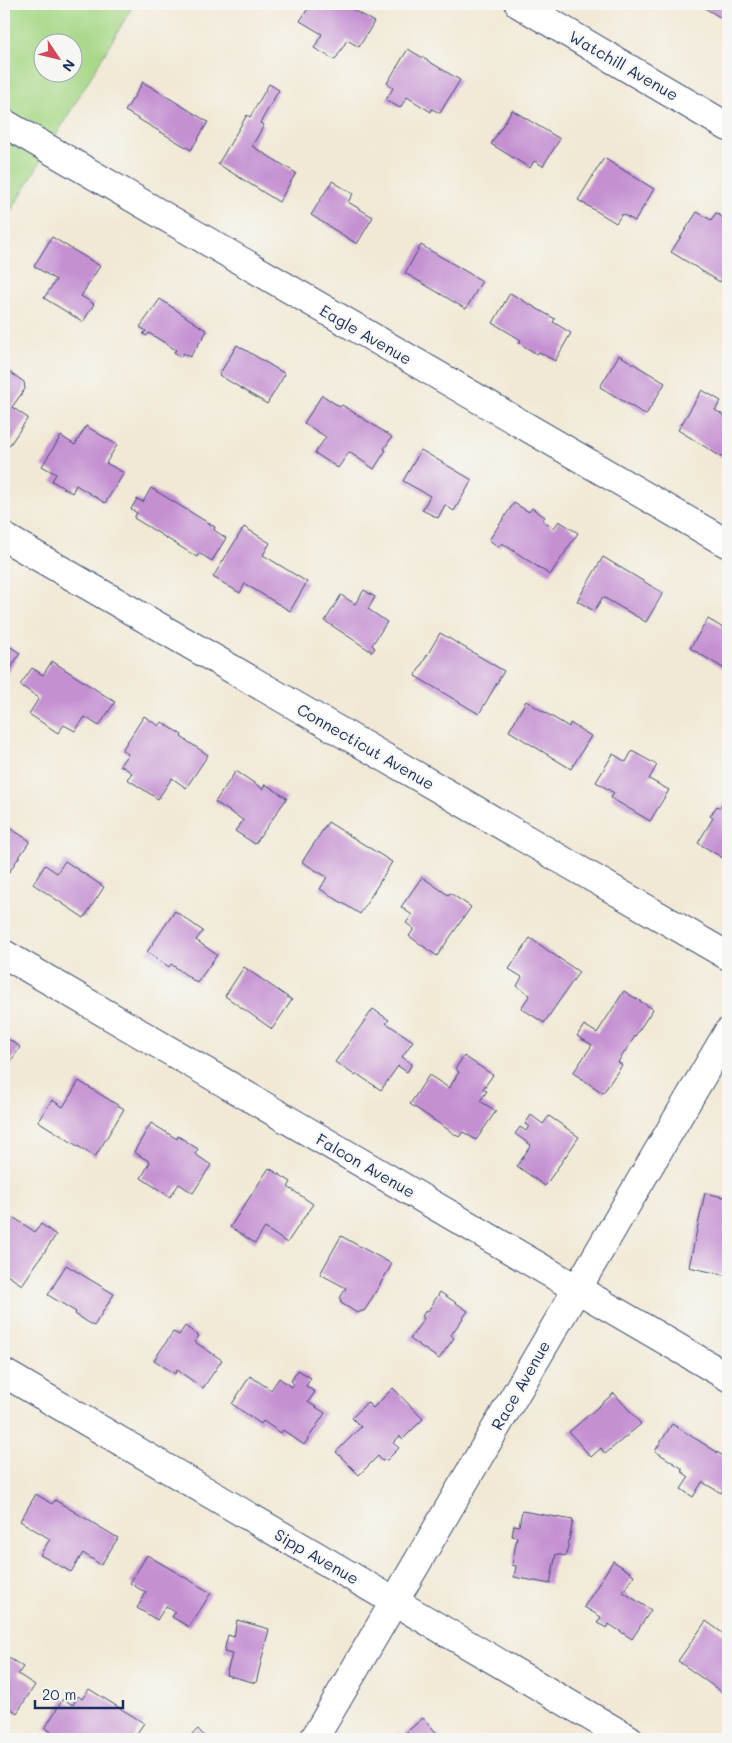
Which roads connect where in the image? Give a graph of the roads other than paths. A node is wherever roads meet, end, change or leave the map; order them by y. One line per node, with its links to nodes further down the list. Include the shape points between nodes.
1 (519, 4): 3 (street, Watchill Avenue)
2 (4, 124): 5 (street, Eagle Avenue)
3 (728, 127)
4 (4, 537): 7 (street, Connecticut Avenue)
5 (728, 544)
6 (4, 954): 9 (street, Falcon Avenue)
7 (728, 956)
8 (728, 1032): 9 (street, Race Avenue)
9 (576, 1288): 11 (street, Falcon Avenue); 12 (street, Race Avenue)
10 (4, 1373): 12 (street, Sipp Avenue)
11 (728, 1377)
12 (394, 1601): 13 (street, Race Avenue); 14 (street, Sipp Avenue)
13 (314, 1739)
14 (629, 1739)

